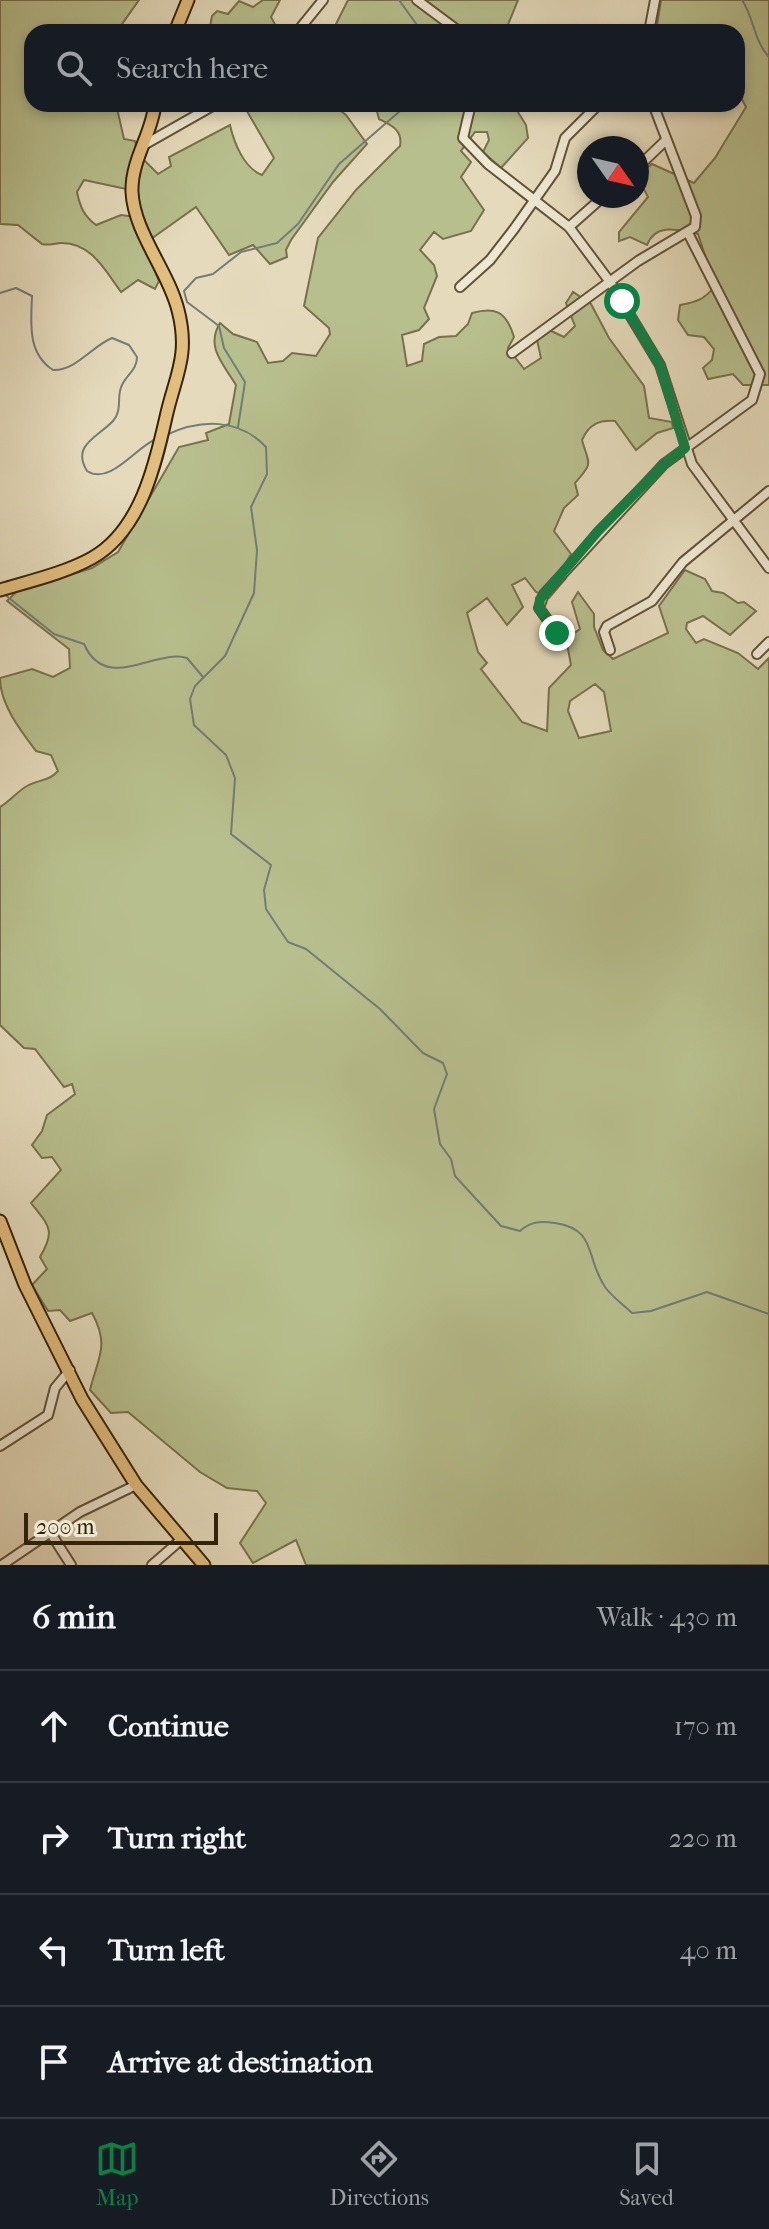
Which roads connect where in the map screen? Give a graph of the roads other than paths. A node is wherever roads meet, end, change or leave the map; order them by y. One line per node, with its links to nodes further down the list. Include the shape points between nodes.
1 (188, 0): 5 (main road)
2 (323, 0): 6 (street)
3 (417, 0): 7 (street)
4 (655, 0): 8 (street)
5 (178, 24)
6 (304, 24)
7 (449, 24)
8 (650, 24)
9 (153, 112): 15 (main road)
10 (202, 112): 15 (street)
11 (469, 112): 17 (street, via 463,131 469,146)
12 (591, 112): 17 (street, via 565,138 555,171)
13 (656, 112): 14 (street)
14 (666, 140): 16 (street); 20 (street, via 696,216)
15 (142, 146): 30 (main road, via 134,169 133,199 180,323 181,372 160,449 130,519 109,544 93,558)
16 (649, 156)
17 (536, 200): 19 (street); 22 (street, via 490,260)
18 (590, 208): 19 (street)
19 (569, 227): 21 (street)
20 (688, 233): 21 (street); 24 (street)
21 (610, 282): 23 (street); 26 (street, via 660,365)
22 (460, 287)
23 (512, 353)
24 (760, 374): 25 (street); 26 (street, via 752,400 742,410)
25 (769, 385)
26 (685, 448): 28 (street); 31 (street, via 598,531 540,599 539,608)
27 (769, 491): 28 (street)
28 (732, 523): 29 (street); 33 (street, via 683,562 652,601 607,626)
29 (769, 568)
30 (0, 590)
31 (557, 633)
32 (769, 642): 34 (street)
33 (610, 650)
34 (757, 654)
35 (0, 1221): 36 (main road, via 25,1285)
36 (70, 1370): 37 (street, via 58,1383 48,1415); 38 (main road, via 82,1399)
37 (0, 1446)
38 (136, 1485): 39 (street); 40 (main road)
39 (50, 1532): 41 (street); 42 (street)
40 (182, 1539): 43 (street); 44 (main road)
41 (2, 1565)
42 (71, 1565)
43 (152, 1565)
44 (204, 1565)

